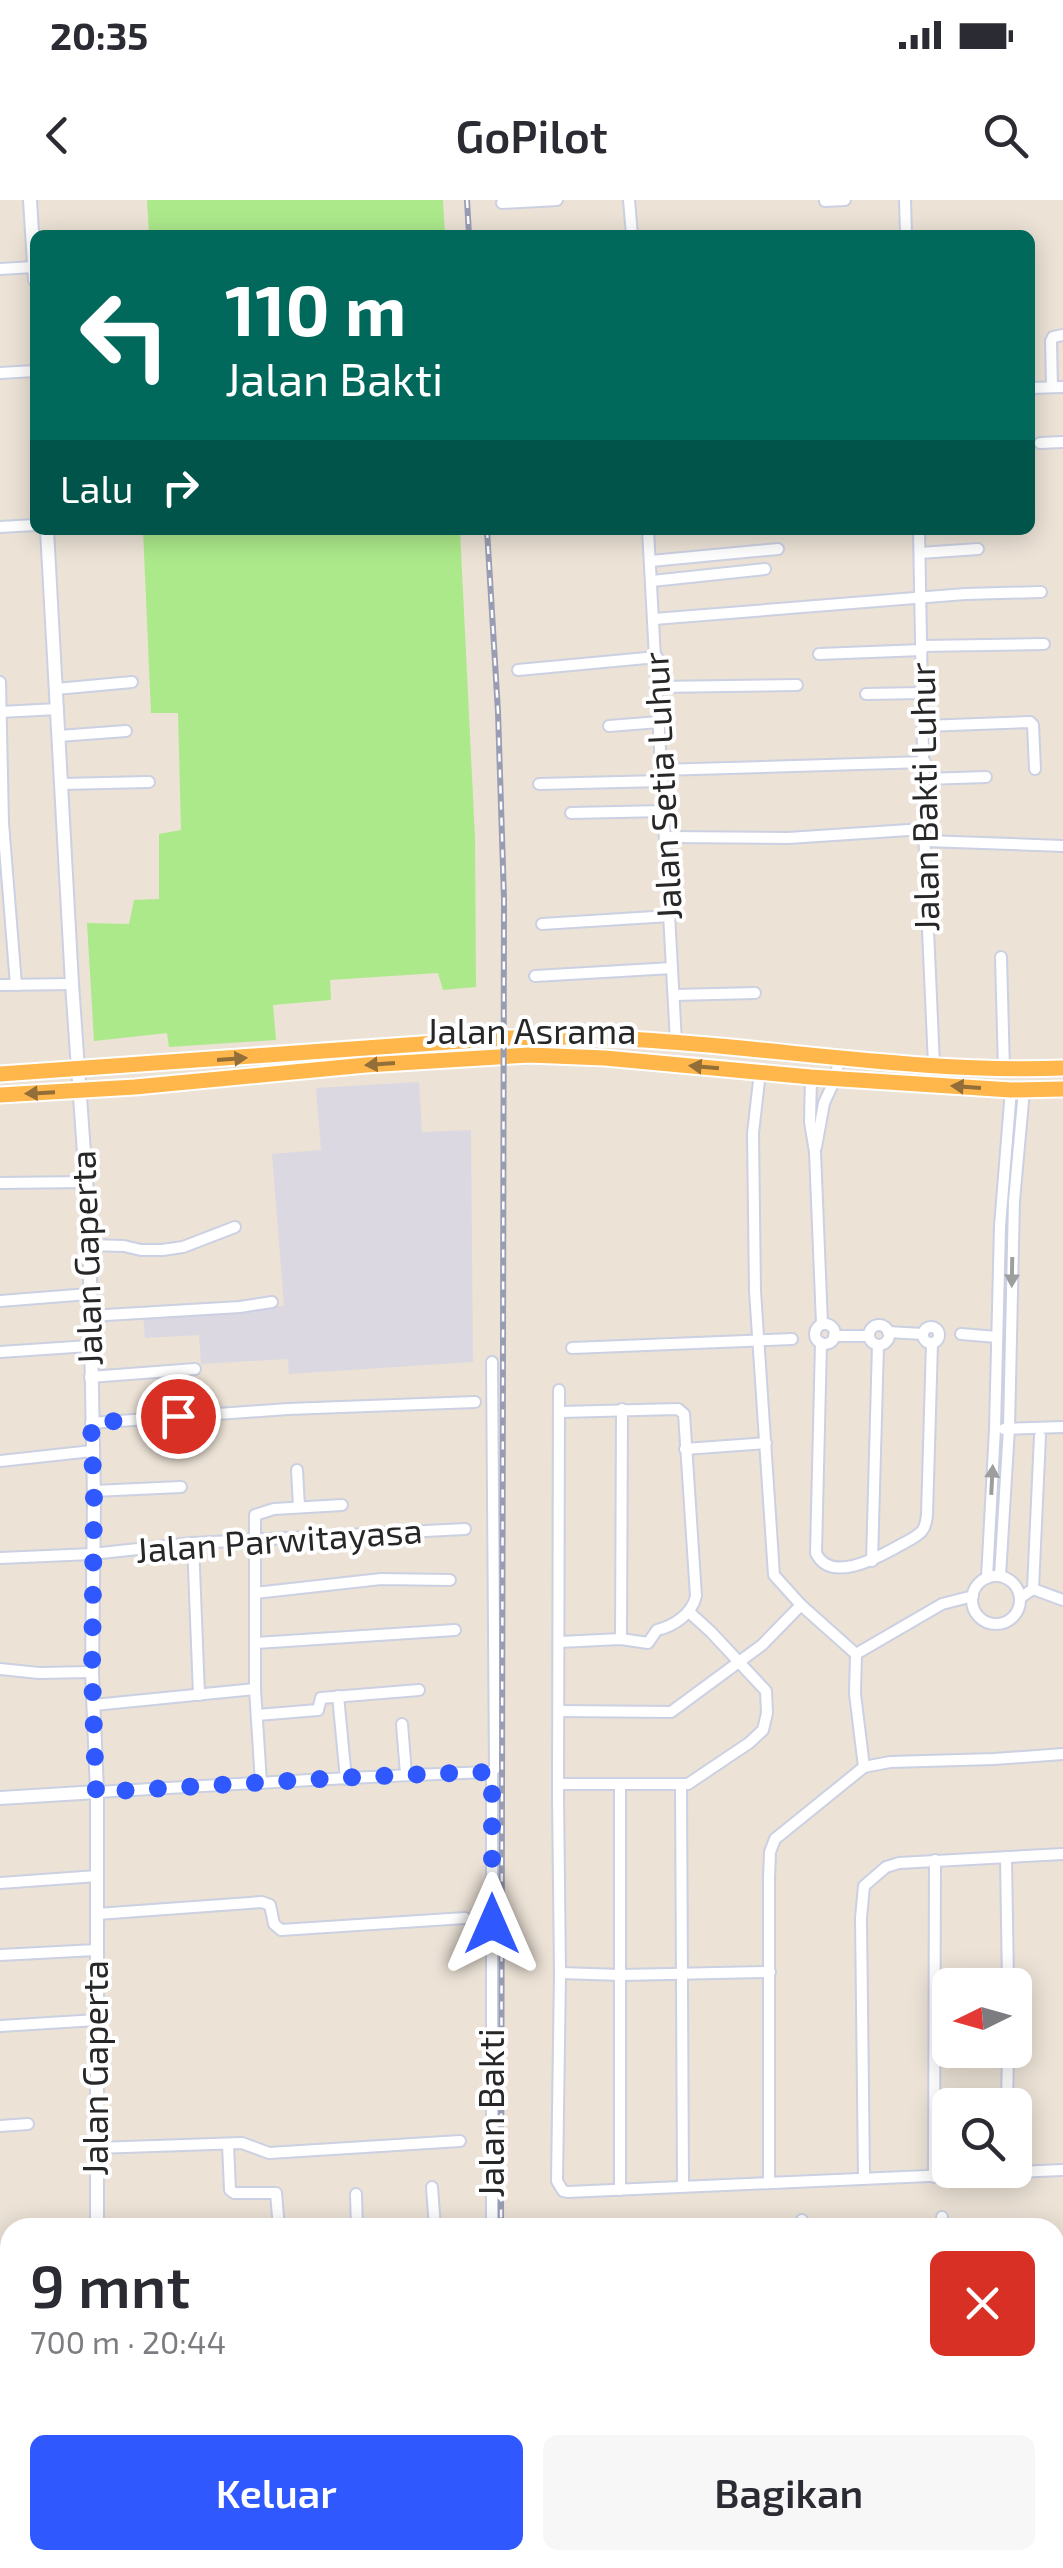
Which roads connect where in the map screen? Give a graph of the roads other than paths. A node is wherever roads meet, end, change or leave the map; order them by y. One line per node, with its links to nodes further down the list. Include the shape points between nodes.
1 (30, 200): 8 (street)
2 (557, 200): 7 (street)
3 (630, 200): 9 (street)
4 (845, 200): 6 (street)
5 (904, 200): 10 (street)
6 (825, 201)
7 (502, 203)
8 (32, 230)
9 (632, 230)
10 (906, 230)
11 (30, 267): 12 (street)
12 (0, 269)
13 (1063, 334): 16 (street, via 1051,341)
14 (30, 371): 15 (street)
15 (0, 373)
16 (1058, 387)
17 (1063, 442): 18 (street)
18 (1040, 443)
19 (30, 525): 20 (street)
20 (0, 528)
21 (47, 535): 42 (street, Jalan Gaperta)
22 (648, 535): 27 (street, Jalan Setia Luhur)
23 (919, 535): 26 (street, Jalan Bakti Luhur)
24 (978, 548): 26 (street)
25 (778, 549): 27 (street)
26 (920, 553): 31 (street, Jalan Bakti Luhur)
27 (651, 561): 29 (street, Jalan Setia Luhur)
28 (765, 569): 29 (street)
29 (652, 580): 32 (street, Jalan Setia Luhur)
30 (1041, 592): 31 (street)
31 (920, 598): 32 (street); 34 (street, Jalan Bakti Luhur)
32 (654, 619): 36 (street, Jalan Setia Luhur)
33 (1044, 644): 34 (street)
34 (922, 648): 35 (street); 43 (street, Jalan Bakti Luhur)
35 (819, 654)
36 (657, 657): 37 (street); 41 (street, Jalan Setia Luhur)
37 (518, 670)
38 (0, 682): 46 (street)
39 (132, 682): 42 (street)
40 (797, 685): 41 (street)
41 (657, 686): 47 (street, Jalan Setia Luhur)
42 (56, 689): 45 (street, Jalan Gaperta)
43 (922, 693): 44 (street); 49 (street, Jalan Bakti Luhur)
44 (866, 694)
45 (58, 709): 46 (street); 51 (street, Jalan Gaperta)
46 (1, 712): 72 (street)
47 (659, 722): 48 (street); 54 (street, Jalan Setia Luhur)
48 (609, 726)
49 (924, 726): 52 (street, Jalan Bakti Luhur); 53 (street, via 1030,722)
50 (126, 731): 51 (street)
51 (59, 736): 58 (street, Jalan Gaperta)
52 (924, 762): 54 (street); 56 (street, Jalan Bakti Luhur)
53 (1035, 769)
54 (661, 775): 59 (street); 60 (street, Jalan Setia Luhur)
55 (986, 777): 56 (street)
56 (924, 779): 62 (street, Jalan Bakti Luhur)
57 (150, 782): 58 (street)
58 (62, 784): 70 (street, Jalan Gaperta)
59 (539, 784)
60 (664, 812): 61 (street); 63 (street, Jalan Setia Luhur)
61 (571, 814)
62 (925, 835): 63 (street); 64 (street); 77 (street, Jalan Bakti Luhur)
63 (666, 837): 65 (street, Jalan Setia Luhur)
64 (1063, 846)
65 (670, 916): 66 (street); 68 (street, Jalan Setia Luhur)
66 (542, 924)
67 (1000, 957): 80 (street)
68 (672, 968): 69 (street); 74 (street, Jalan Setia Luhur)
69 (535, 976)
70 (72, 984): 72 (street); 79 (street, Jalan Gaperta)
71 (0, 985): 72 (street)
72 (16, 985)
73 (755, 993): 74 (street)
74 (674, 995): 75 (street, Jalan Setia Luhur)
75 (676, 1042): 76 (highway, Jalan Asrama); 79 (highway, Jalan Asrama, one-way to 75, via 504,1038)
76 (838, 1056): 77 (highway, Jalan Asrama); 84 (street)
77 (934, 1064): 80 (highway, Jalan Asrama)
78 (1063, 1068): 80 (highway, Jalan Asrama)
79 (78, 1070): 82 (highway, Jalan Asrama); 87 (street, Jalan Gaperta)
80 (1004, 1070)
81 (760, 1072): 83 (highway, Jalan Asrama); 87 (highway, Jalan Asrama, one-way to 87, via 528,1054); 108 (street)
82 (0, 1074)
83 (811, 1077): 84 (highway, Jalan Asrama); 89 (street)
84 (836, 1077): 85 (highway, Jalan Asrama, one-way to 84); 90 (street)
85 (1018, 1090): 86 (highway, Jalan Asrama); 94 (street)
86 (1063, 1090)
87 (80, 1091): 88 (highway, Jalan Asrama, one-way to 88); 92 (street, Jalan Gaperta)
88 (0, 1095)
89 (810, 1102): 90 (street); 91 (street)
90 (824, 1103): 91 (street)
91 (815, 1152): 101 (street)
92 (88, 1182): 93 (street); 96 (street, Jalan Gaperta)
93 (0, 1183)
94 (1008, 1199): 106 (street); 123 (street, one-way to 123)
95 (234, 1228): 96 (street, via 162,1250)
96 (90, 1235): 97 (street, Jalan Gaperta)
97 (89, 1294): 98 (street); 100 (street, Jalan Gaperta)
98 (0, 1300)
99 (272, 1302): 100 (street)
100 (89, 1316): 111 (street, Jalan Gaperta)
101 (822, 1324): 104 (street); 109 (street, via 815,1331)
102 (888, 1332): 105 (street, via 877,1325); 110 (street); 140 (street, via 922,1334 932,1343 926,1522 921,1532)
103 (961, 1334): 106 (street)
104 (834, 1336): 105 (street); 109 (street)
105 (868, 1336): 110 (street)
106 (998, 1336): 124 (street)
107 (792, 1339): 108 (street)
108 (758, 1341): 112 (street); 126 (street)
109 (822, 1343): 140 (street, via 816,1553 830,1566)
110 (878, 1345): 140 (street)
111 (89, 1346): 113 (street); 116 (street, Jalan Gaperta)
112 (572, 1348)
113 (0, 1352)
114 (492, 1362): 169 (street, Jalan Bakti)
115 (195, 1369): 116 (street)
116 (90, 1376): 121 (street, Jalan Gaperta)
117 (559, 1390): 120 (street)
118 (475, 1402): 121 (street)
119 (622, 1409): 120 (street); 127 (street, via 678,1409); 152 (street)
120 (560, 1412): 153 (street)
121 (91, 1423): 128 (street, Jalan Gaperta)
122 (1063, 1427): 123 (street)
123 (1008, 1428): 124 (street); 141 (street)
124 (995, 1429): 142 (street, one-way to 124)
125 (1040, 1436): 144 (street)
126 (766, 1444): 127 (street); 149 (street, via 774,1575)
127 (685, 1449): 150 (street, via 696,1596)
128 (92, 1452): 129 (street); 132 (street, Jalan Gaperta)
129 (0, 1461)
130 (297, 1470): 134 (street)
131 (181, 1487): 132 (street)
132 (93, 1492): 138 (street, Jalan Gaperta)
133 (342, 1505): 134 (street)
134 (300, 1508): 136 (street, via 256,1513)
135 (465, 1530): 136 (street, Jalan Parwitayasa)
136 (255, 1540): 137 (street, Jalan Parwitayasa); 145 (street)
137 (193, 1543): 138 (street, Jalan Parwitayasa); 161 (street)
138 (92, 1554): 139 (street, Jalan Parwitayasa); 158 (street, Jalan Gaperta)
139 (0, 1558)
140 (872, 1561)
141 (1000, 1576): 142 (street); 147 (street)
142 (986, 1578): 146 (street)
143 (450, 1580): 145 (street, via 381,1579)
144 (1033, 1589): 147 (street); 148 (street)
145 (256, 1592): 154 (street)
146 (973, 1596): 147 (street, via 980,1618 995,1624 1010,1619); 155 (street, via 942,1604)
147 (1020, 1598)
148 (1063, 1600)
149 (801, 1605): 155 (street); 156 (street)
150 (688, 1612): 152 (street, via 657,1630 648,1644); 156 (street)
151 (455, 1630): 154 (street)
152 (621, 1640): 153 (street)
153 (559, 1642): 164 (street)
154 (256, 1643): 159 (street)
155 (856, 1654): 168 (street)
156 (740, 1661): 164 (street, via 671,1712); 175 (street, via 766,1691 763,1730)
157 (0, 1668): 158 (street)
158 (92, 1672): 163 (street, Jalan Gaperta)
159 (256, 1689): 161 (street); 165 (street)
160 (420, 1690): 162 (street)
161 (199, 1695): 163 (street)
162 (338, 1696): 165 (street, via 320,1698 318,1710); 171 (street)
163 (94, 1705): 176 (street, Jalan Gaperta)
164 (559, 1710): 173 (street)
165 (257, 1715): 172 (street)
166 (402, 1724): 170 (street)
167 (1063, 1754): 168 (street)
168 (864, 1767): 188 (street, via 772,1845)
169 (492, 1772): 170 (street); 213 (street, Jalan Bakti)
170 (406, 1774): 171 (street)
171 (346, 1780): 172 (street)
172 (261, 1783): 176 (street)
173 (558, 1784): 174 (street); 189 (street)
174 (620, 1784): 175 (street); 191 (street)
175 (682, 1785): 190 (street)
176 (96, 1792): 177 (street); 181 (street, Jalan Gaperta)
177 (0, 1798)
178 (1063, 1854): 179 (street)
179 (1006, 1857): 180 (street); 187 (street)
180 (936, 1860): 194 (street); 203 (street, via 886,1866 864,1886)
181 (96, 1876): 182 (street); 183 (street, Jalan Gaperta)
182 (0, 1883)
183 (97, 1914): 184 (street, via 265,1902 281,1930); 185 (street, Jalan Gaperta)
184 (466, 1918)
185 (96, 1950): 186 (street); 192 (street, Jalan Gaperta)
186 (0, 1954)
187 (1008, 1968)
188 (770, 1972): 190 (street); 204 (street)
189 (560, 1973): 191 (street); 207 (street, via 557,2181 564,2192)
190 (682, 1973): 191 (street); 205 (street)
191 (622, 1975): 207 (street)
192 (97, 2020): 193 (street); 199 (street, Jalan Gaperta)
193 (0, 2026)
194 (935, 2088)
195 (28, 2124): 196 (street)
196 (0, 2126)
197 (460, 2141): 198 (street, via 268,2152)
198 (228, 2144): 199 (street); 210 (street, via 230,2190 276,2193)
199 (96, 2148): 209 (street, Jalan Gaperta)
200 (1063, 2170): 201 (street)
201 (1032, 2171)
202 (932, 2177): 203 (street)
203 (864, 2179): 204 (street)
204 (769, 2182): 205 (street)
205 (684, 2186): 207 (street)
206 (432, 2187): 212 (street)
207 (620, 2190)
208 (356, 2194): 211 (street)
209 (97, 2218)
210 (278, 2218)
211 (357, 2218)
212 (434, 2218)
213 (492, 2218)

